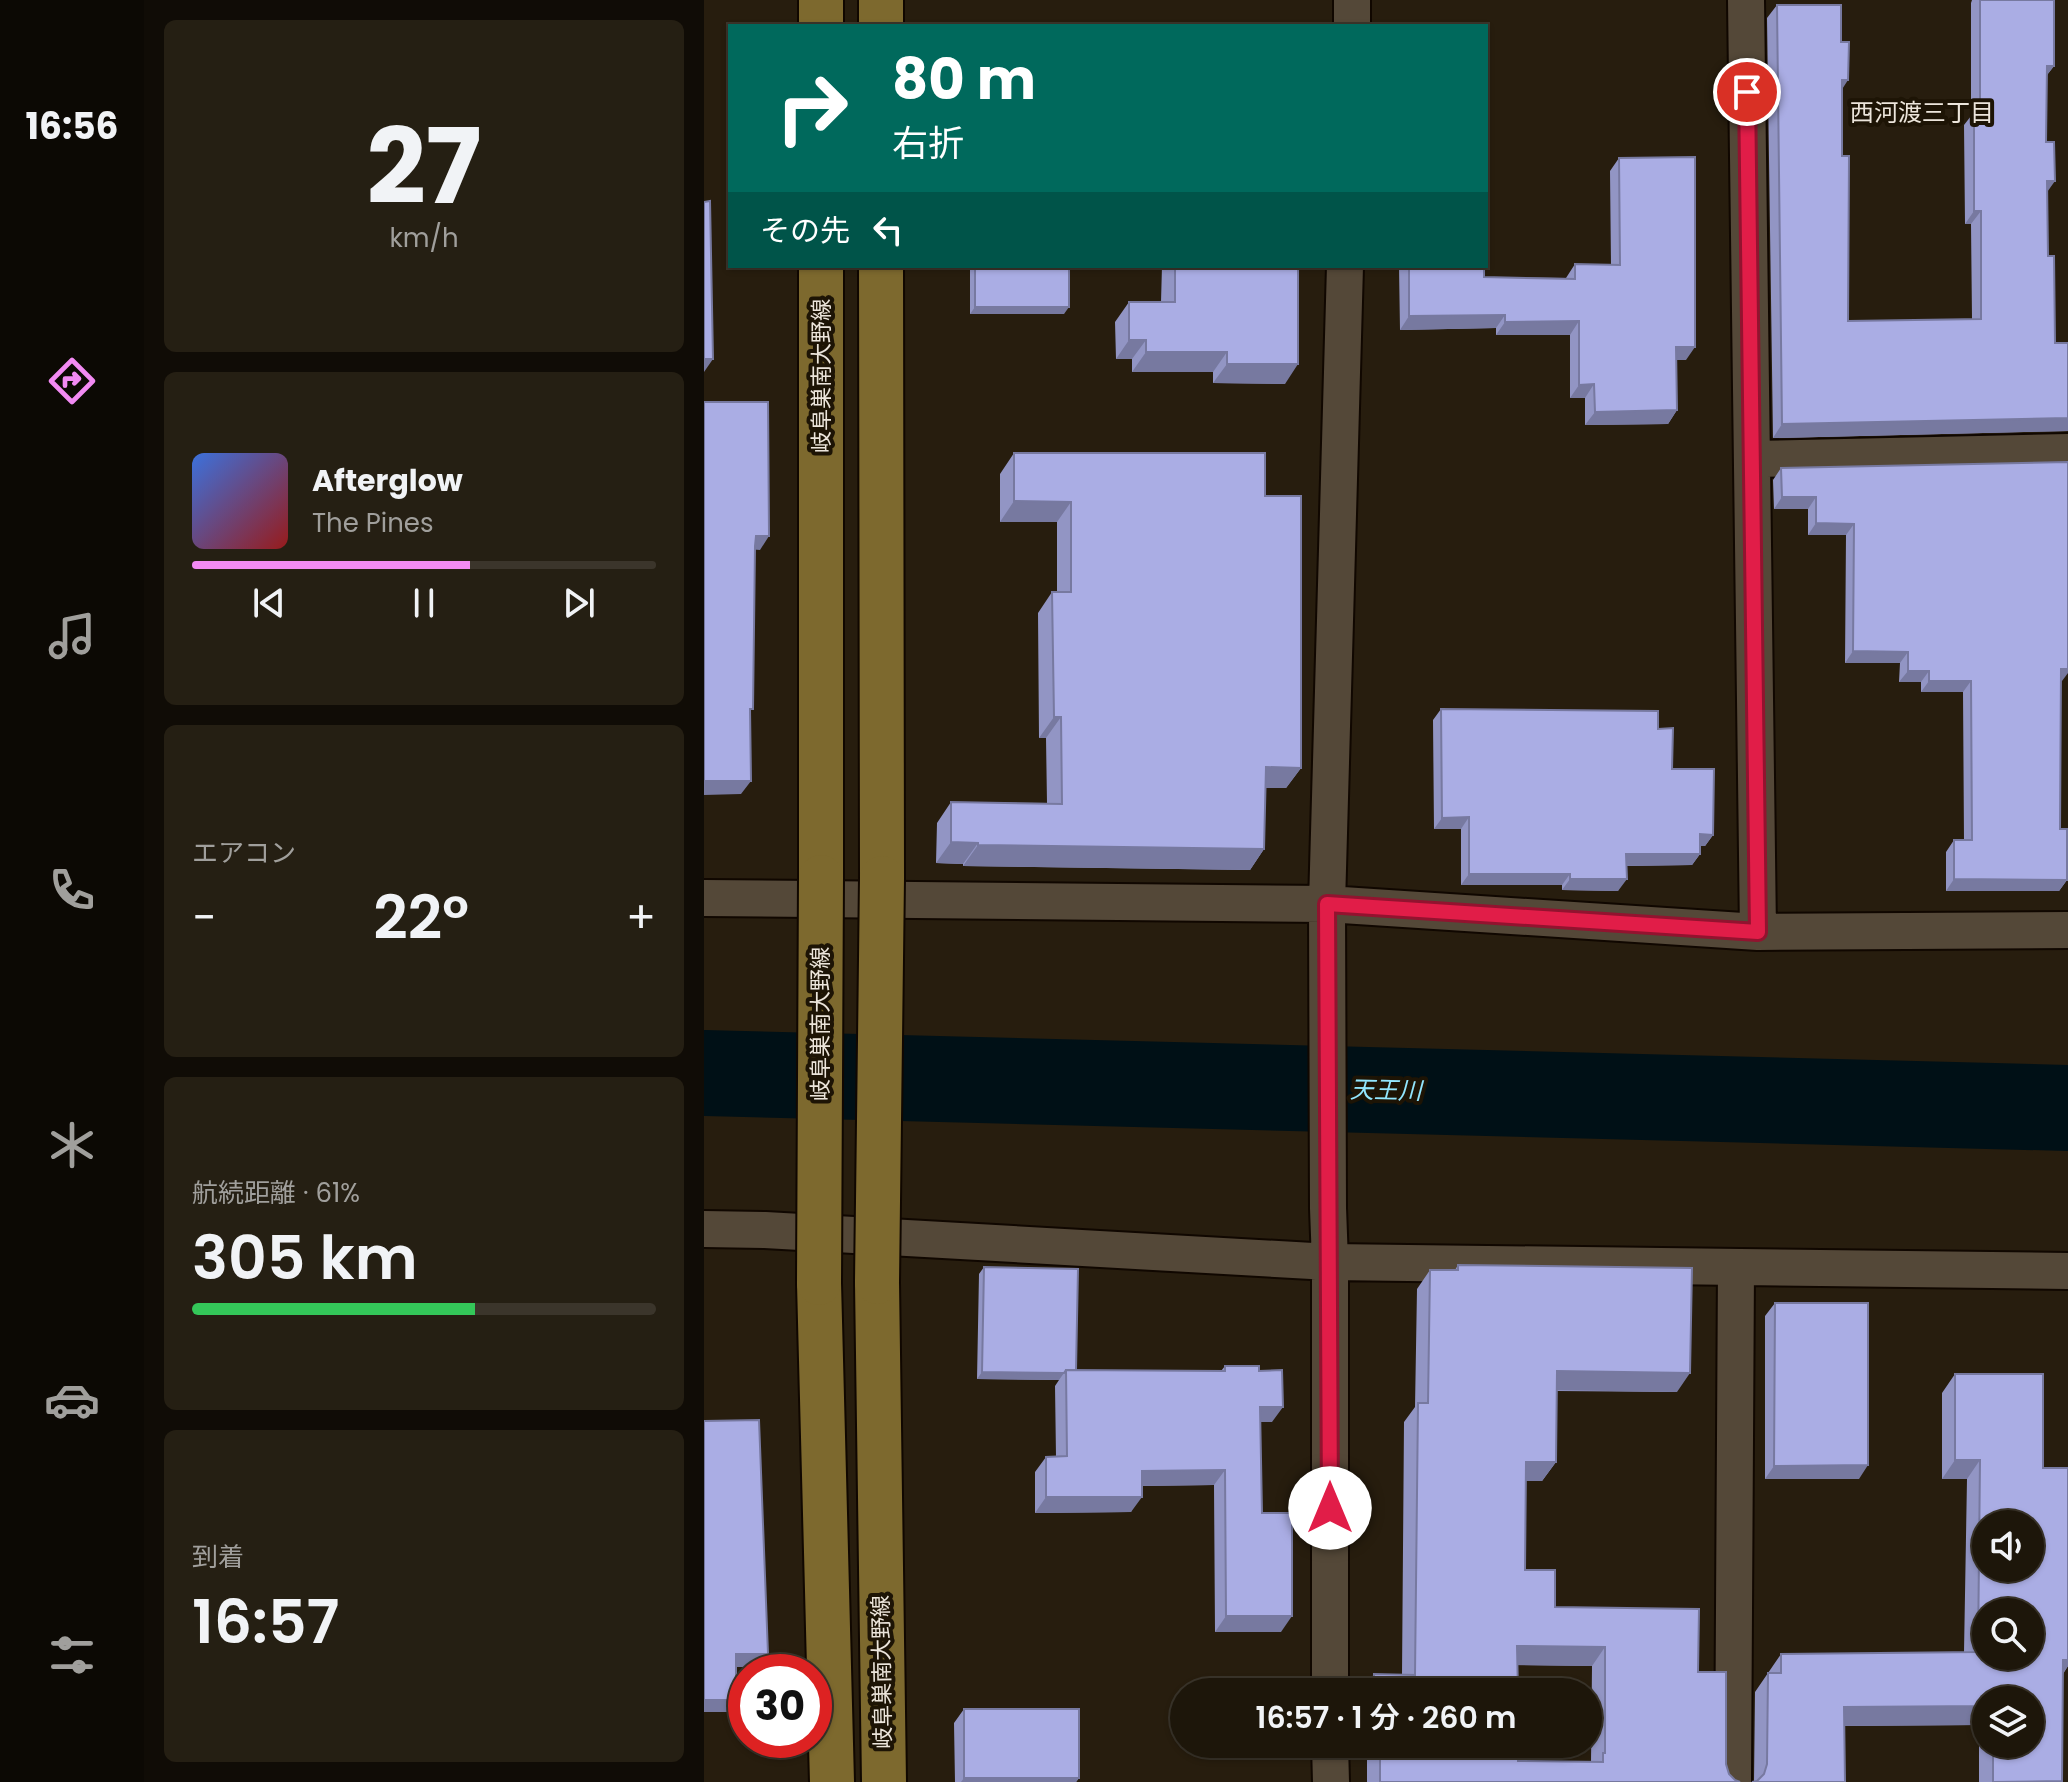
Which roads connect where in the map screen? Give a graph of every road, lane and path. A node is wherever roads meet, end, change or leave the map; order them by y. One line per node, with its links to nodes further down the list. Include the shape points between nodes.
1 (821, 0): 5 (main road)
2 (881, 0): 6 (main road)
3 (1352, 0): 7 (street)
4 (1746, 0): 12 (street)
5 (821, 24)
6 (881, 24)
7 (1352, 24)
8 (821, 268): 23 (main road, 岐阜巣南大野線, bridge, via 819,1283)
9 (881, 268): 24 (main road, 岐阜巣南大野線, bridge, via 877,1282)
10 (1345, 268): 14 (street)
11 (2068, 452): 12 (street)
12 (1752, 459): 16 (street)
13 (704, 898): 14 (street)
14 (1327, 904): 16 (street); 18 (street)
15 (2068, 930): 16 (street)
16 (1758, 932)
17 (704, 1229): 18 (street)
18 (1330, 1262): 19 (street); 21 (street)
19 (1736, 1267): 20 (street); 26 (street)
20 (2068, 1271)
21 (1330, 1678)
22 (1330, 1758): 25 (street)
23 (832, 1782)
24 (884, 1782)
25 (1331, 1782)
26 (1733, 1782)

